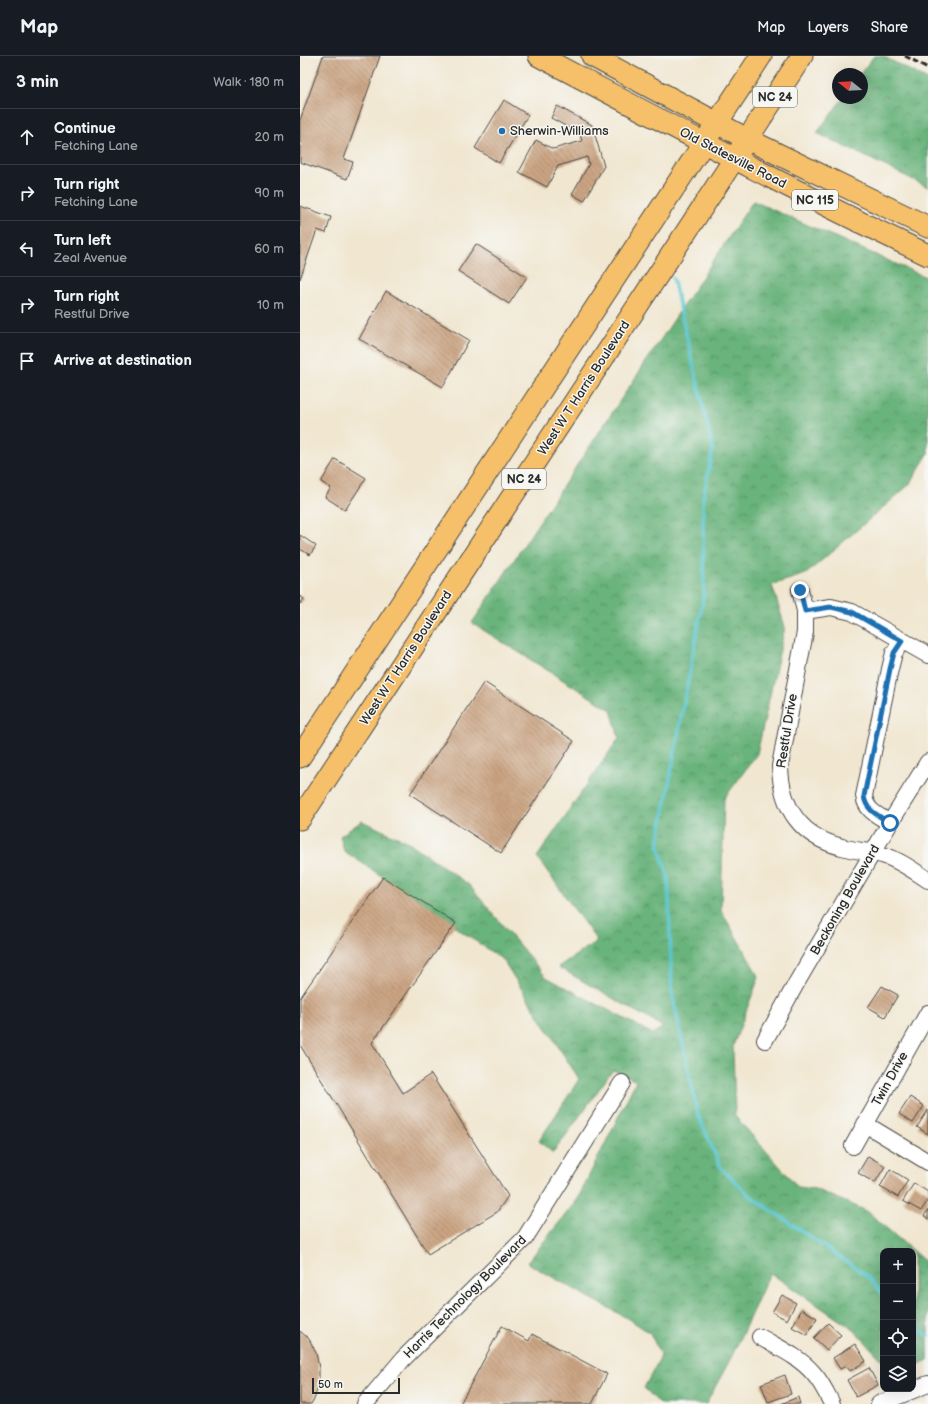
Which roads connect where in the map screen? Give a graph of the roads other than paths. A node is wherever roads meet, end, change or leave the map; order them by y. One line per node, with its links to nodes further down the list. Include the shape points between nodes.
1 (539, 56): 7 (main road, Old Statesville Road / NC 115)
2 (592, 56): 5 (main road, Old Statesville Road / NC 115)
3 (761, 56): 5 (main road, NC 24)
4 (802, 56): 6 (main road, West W T Harris Boulevard / NC 24)
5 (717, 122): 6 (main road, Old Statesville Road / NC 115); 7 (main road, NC 24)
6 (748, 139): 8 (main road, West W T Harris Boulevard / NC 24); 9 (main road, Old Statesville Road / NC 115)
7 (703, 142): 8 (main road, Old Statesville Road / NC 115); 15 (main road, NC 24)
8 (735, 159): 10 (main road, Old Statesville Road / NC 115, via 845,216); 17 (main road, West W T Harris Boulevard / NC 24)
9 (928, 227)
10 (928, 255)
11 (800, 590): 12 (street, Restful Drive)
12 (805, 611): 13 (street, via 831,607 852,612); 19 (street, Restful Drive, via 805,632 780,766 780,783 789,809 818,838 843,847)
13 (902, 641): 14 (street); 18 (street, via 894,653 890,669 864,796 865,804 870,810)
14 (928, 655)
15 (300, 757)
16 (928, 762): 18 (street, Beckoning Boulevard)
17 (300, 819)
18 (890, 823): 19 (street, Beckoning Boulevard)
19 (873, 853): 20 (street, Restful Drive, via 890,858); 22 (street, Beckoning Boulevard)
20 (928, 880)
21 (928, 1013): 24 (street, Twin Drive)
22 (765, 1040)
23 (622, 1083): 29 (street, Harris Technology Boulevard, via 525,1238 403,1359)
24 (865, 1124): 25 (street, Twin Drive); 26 (street)
25 (853, 1146)
26 (928, 1162)
27 (760, 1337): 30 (street, via 799,1360 814,1374)
28 (928, 1384): 31 (street)
29 (365, 1404)
30 (832, 1404)
31 (879, 1404)

